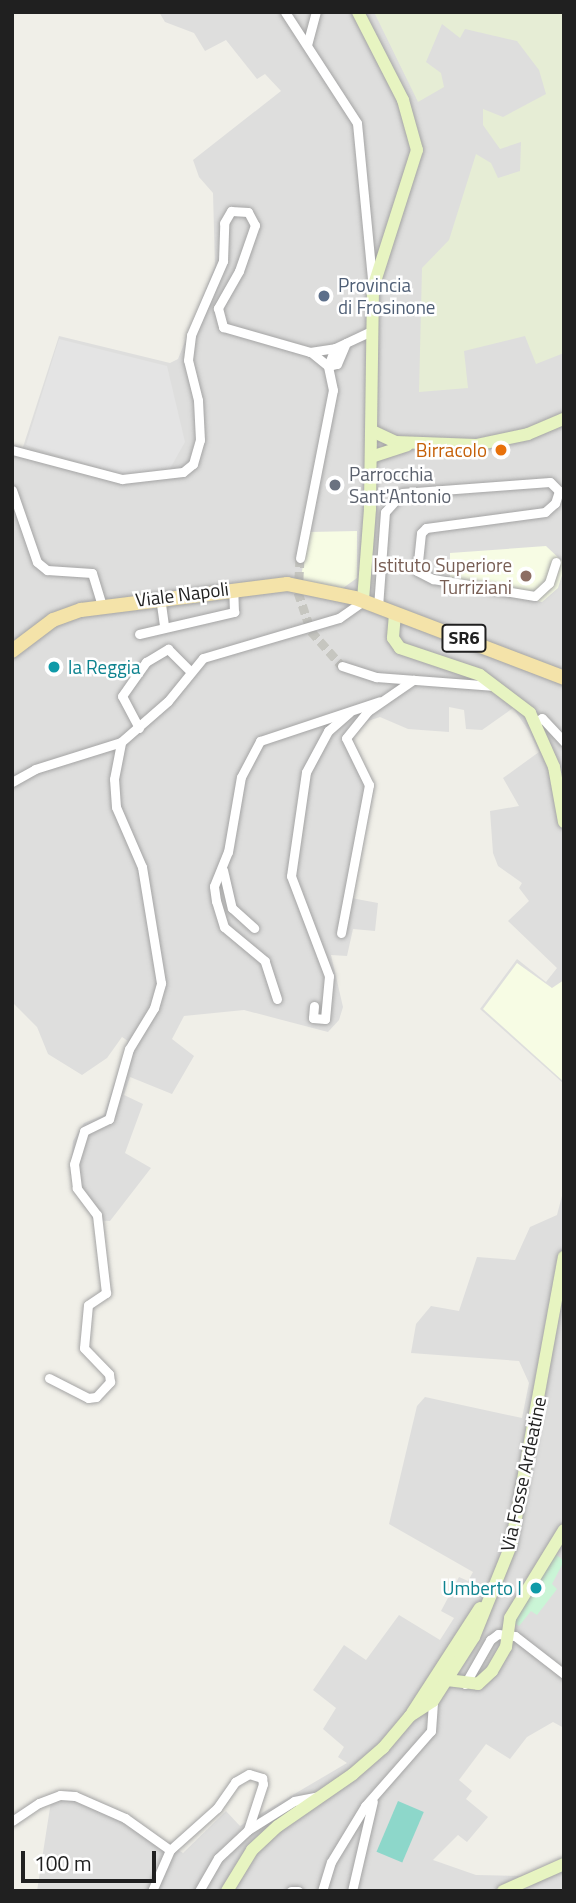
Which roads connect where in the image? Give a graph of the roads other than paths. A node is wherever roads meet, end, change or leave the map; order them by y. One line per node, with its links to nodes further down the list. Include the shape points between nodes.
1 (285, 12): 4 (street)
2 (316, 12): 4 (street)
3 (358, 12): 5 (main road, via 403,100 417,150)
4 (307, 45): 5 (street, via 360,131)
5 (373, 288): 6 (main road)
6 (370, 332): 7 (street); 12 (main road)
7 (346, 343): 8 (street); 10 (street, via 343,358)
8 (335, 348): 9 (street); 10 (street)
9 (310, 352): 10 (street); 14 (street, via 229,331 220,321 218,308 239,271 255,225 247,212 231,211 224,223 223,261 191,335 188,360 201,440 193,464 183,472 122,479)
10 (328, 366): 18 (street, via 333,390)
11 (564, 419): 13 (main road, via 493,443)
12 (372, 431): 13 (main road, via 384,439); 15 (main road)
13 (414, 443): 15 (main road)
14 (12, 450)
15 (371, 457): 22 (main road)
16 (12, 490): 23 (street, via 37,562 47,570 92,573)
17 (561, 491): 19 (street, via 545,512 426,528 421,533 417,571 433,579 535,596 549,583); 24 (street, via 550,482 402,493 385,512)
18 (300, 558)
19 (556, 562)
20 (233, 588): 21 (main road, Viale Napoli); 22 (main road, Viale Napoli, via 302,585); 26 (street, via 234,612)
21 (160, 597): 23 (main road, Viale Napoli); 26 (street)
22 (363, 601): 24 (main road, SR6); 30 (street, via 339,618 213,654)
23 (102, 606): 28 (main road, Viale Napoli, via 53,620)
24 (378, 607): 25 (main road, SR6)
25 (395, 614): 31 (main road, SR6); 33 (main road, via 393,638 400,648 461,666)
26 (164, 627): 27 (street)
27 (139, 634)
28 (12, 651)
29 (342, 666): 32 (street, via 363,676)
30 (190, 671): 37 (street, via 168,701); 37 (street, via 168,649 146,662 122,696)
31 (564, 677)
32 (413, 680): 33 (street); 34 (street)
33 (498, 685): 36 (main road, via 518,699)
34 (380, 701): 35 (street); 44 (street, via 346,738 369,785)
35 (363, 706): 42 (street, via 260,741 241,777); 46 (street, via 328,731 315,749 302,789 291,876 299,906 325,957 330,995 325,1019 313,1018)
36 (536, 722): 39 (street, via 542,718); 41 (main road, via 554,767)
37 (139, 728): 38 (street)
38 (121, 741): 40 (street); 48 (street, via 114,779 116,807 142,867 161,984 154,1008 129,1049 109,1119 84,1131 74,1164 77,1188 97,1214 106,1293 88,1305 84,1348 109,1374 110,1382 96,1397 88,1398)
39 (564, 742)
40 (12, 782)
41 (564, 822)
42 (223, 870): 43 (street, via 232,908); 45 (street, via 214,886 218,916 234,937 265,961)
43 (254, 928)
44 (341, 933)
45 (277, 999)
46 (314, 1006)
47 (564, 1256): 50 (main road, Via Fosse Ardeatine, via 511,1545)
48 (49, 1378)
49 (564, 1530): 51 (main road)
50 (494, 1587): 53 (main road, Via Fosse Ardeatine, via 474,1637); 55 (main road)
51 (505, 1634): 52 (street, via 515,1636); 53 (main road, via 506,1647 478,1684)
52 (564, 1674)
53 (447, 1680): 54 (main road, Via Fosse Ardeatine)
54 (433, 1701): 55 (main road); 57 (street, via 435,1722 424,1743)
55 (410, 1716): 56 (main road, via 383,1748)
56 (323, 1796): 59 (street, via 293,1801); 64 (main road, via 252,1850)
57 (374, 1796): 67 (street, via 337,1850); 68 (street)
58 (12, 1821): 60 (street, via 39,1803 60,1795 75,1796 125,1818)
59 (248, 1830): 60 (street, via 263,1784 262,1778 249,1774 235,1782 217,1808); 63 (street, via 218,1858)
60 (170, 1850): 62 (street)
61 (564, 1864): 69 (main road)
62 (152, 1891)
63 (199, 1891)
64 (227, 1891)
65 (291, 1891): 66 (street)
66 (298, 1891)
67 (321, 1891)
68 (352, 1891)
69 (503, 1891)

